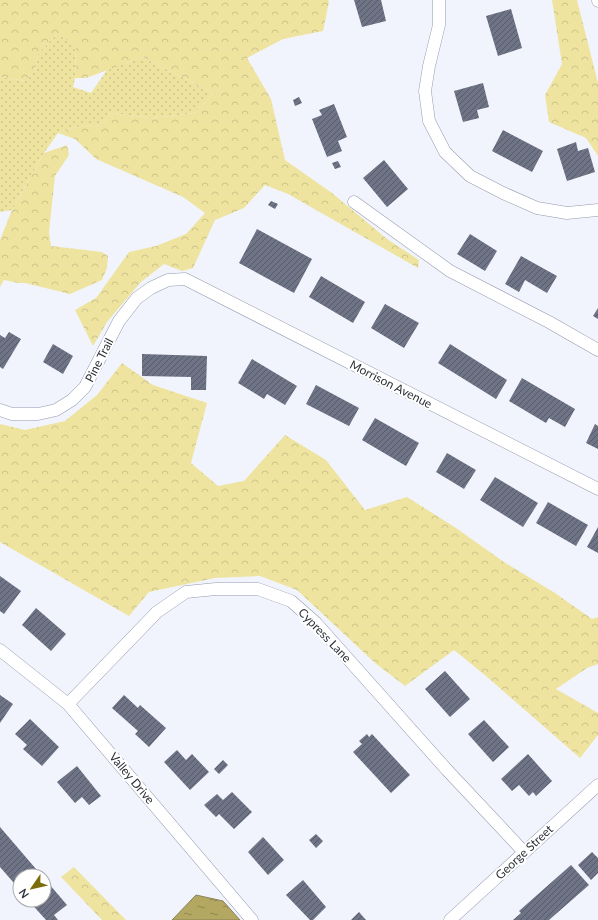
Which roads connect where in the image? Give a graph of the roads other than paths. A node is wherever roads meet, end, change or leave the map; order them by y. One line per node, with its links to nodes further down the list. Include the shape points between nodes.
1 (439, 0): 3 (street, via 439,25 426,91 429,121 445,152 470,176 537,208 567,213)
2 (354, 202): 5 (street, via 450,271)
3 (598, 210)
4 (185, 279): 6 (street, Pine Trail, via 168,280 137,298 119,321 85,387 72,400 56,410 38,414 12,414); 7 (street, Morrison Avenue)
5 (598, 350)
6 (0, 410)
7 (598, 489)
8 (0, 650): 9 (street, Valley Drive)
9 (68, 704): 11 (street, Cypress Lane, via 157,612 186,592 258,589 291,601 316,623); 12 (street, Valley Drive)
10 (598, 785): 11 (street, George Street)
11 (524, 852): 13 (street, George Street)
12 (252, 920)
13 (450, 920)

